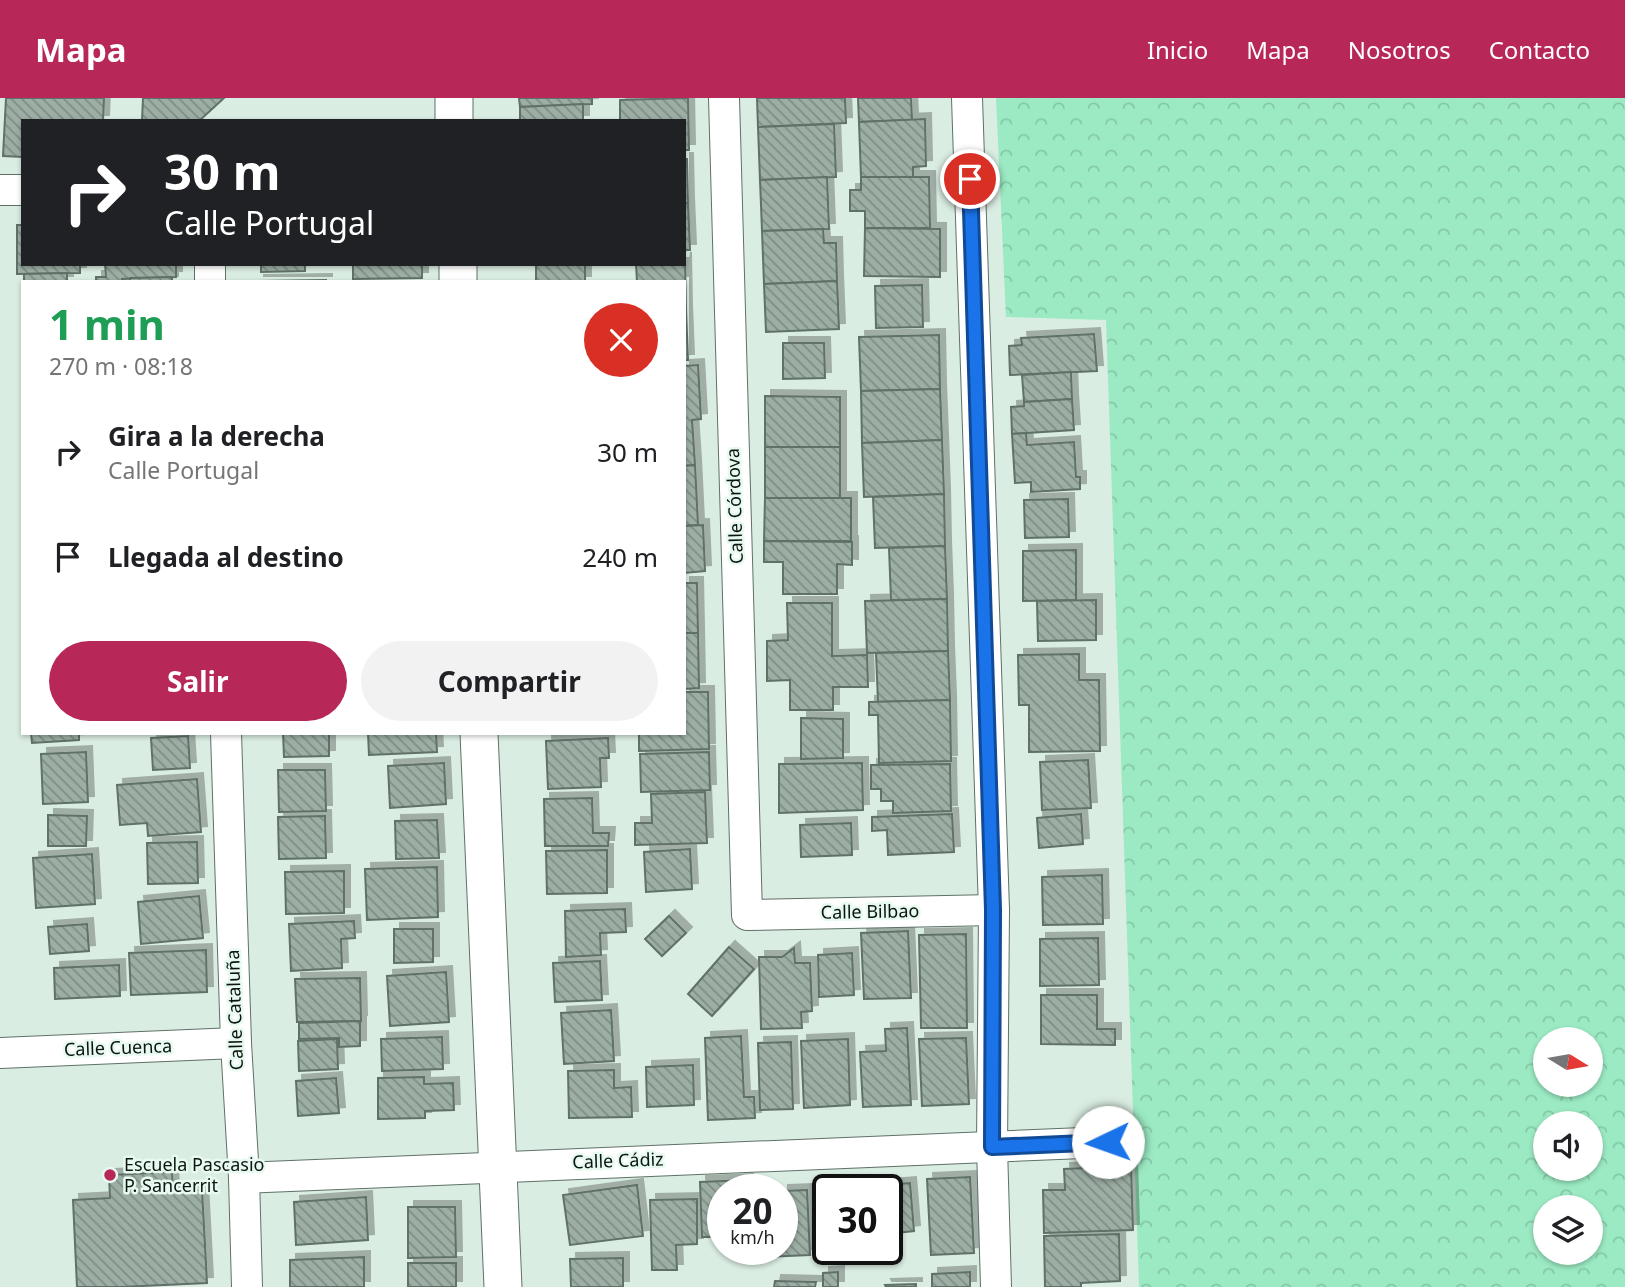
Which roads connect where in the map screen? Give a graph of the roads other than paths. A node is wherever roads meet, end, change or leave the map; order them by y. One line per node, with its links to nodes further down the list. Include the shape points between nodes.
1 (454, 98): 4 (street)
2 (724, 98): 10 (street, Calle Córdova)
3 (967, 98): 9 (street)
4 (454, 119)
5 (0, 190): 6 (street)
6 (21, 190)
7 (226, 735): 11 (street, Calle Cataluña)
8 (479, 735): 15 (street)
9 (993, 910): 10 (street, Calle Bilbao); 14 (street)
10 (747, 915)
11 (236, 1043): 12 (street, Calle Cuenca); 16 (street, Calle Cataluña)
12 (0, 1053)
13 (1108, 1142): 14 (street, Calle Cádiz)
14 (992, 1147): 15 (street, Calle Cádiz); 19 (street)
15 (498, 1166): 16 (street, Calle Cádiz); 18 (street)
16 (244, 1178): 17 (street, Calle Cataluña)
17 (247, 1287)
18 (503, 1287)
19 (996, 1287)

